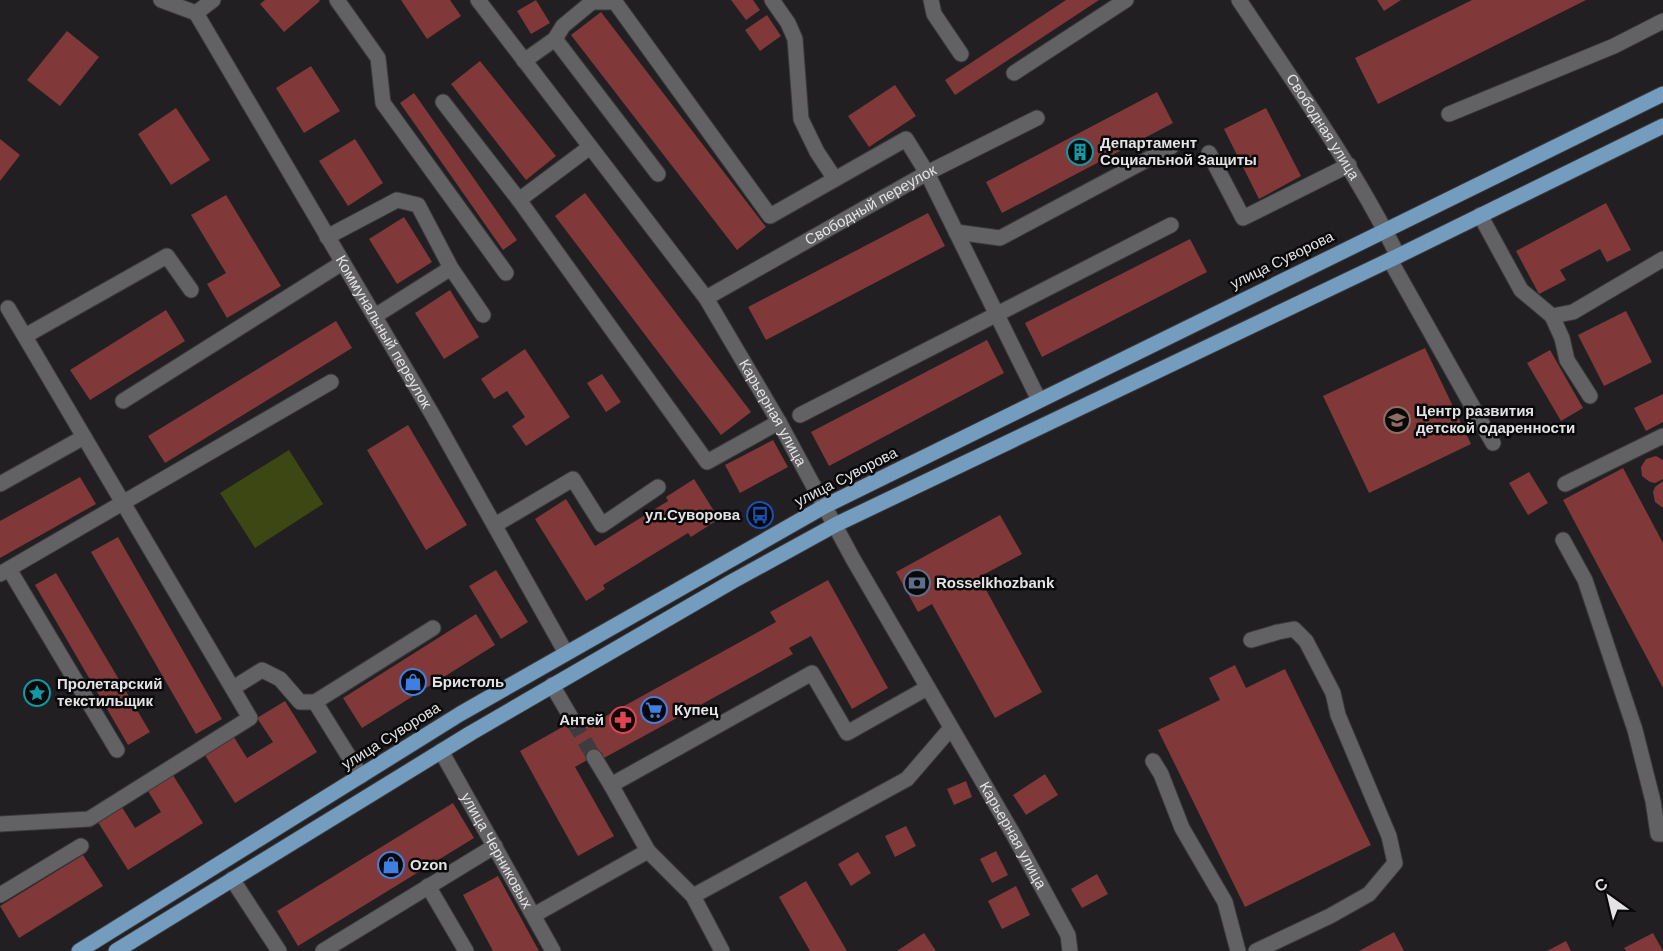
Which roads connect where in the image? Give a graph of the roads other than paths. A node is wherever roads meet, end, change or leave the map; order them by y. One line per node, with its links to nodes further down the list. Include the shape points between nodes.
1 (161, 0): 9 (street)
2 (213, 0): 9 (street)
3 (337, 0): 37 (street, via 378,58 383,103)
4 (478, 0): 13 (street, Карьерная улица)
5 (772, 0): 26 (street, via 795,39 801,119)
6 (931, 0): 12 (street, via 934,14)
7 (1126, 0): 14 (street)
8 (1239, 0): 23 (street, Свободная улица)
9 (196, 13): 32 (street, Коммунальный переулок)
10 (1663, 21): 17 (street, via 1614,46)
11 (555, 39): 13 (street); 25 (street); 26 (street, via 563,26 592,2 615,2 771,216)
12 (961, 54)
13 (524, 61): 20 (street, Карьерная улица)
14 (1014, 73)
15 (1663, 94): 30 (main road, улица Суворова)
16 (443, 102): 27 (street)
17 (1449, 114)
18 (1037, 118): 24 (street, Свободный переулок)
19 (1663, 126): 28 (main road)
20 (590, 147): 27 (street); 39 (street, Карьерная улица)
21 (1171, 147): 31 (street, via 1000,238)
22 (1209, 153): 23 (street, via 1243,218)
23 (1348, 165): 30 (street, Свободная улица)
24 (927, 173): 26 (street, via 906,139); 31 (street); 39 (street, Свободный переулок)
25 (658, 174)
26 (836, 179)
27 (519, 200): 51 (street, via 707,462)
28 (1480, 214): 33 (main road); 44 (street, via 1521,290)
29 (1171, 225): 41 (street)
30 (1385, 230): 33 (street, Свободная улица); 48 (main road, улица Суворова)
31 (956, 232): 41 (street)
32 (327, 237): 35 (street, Коммунальный переулок); 36 (street, via 396,200 418,205)
33 (1394, 258): 54 (street, Свободная улица); 61 (main road)
34 (1663, 259): 44 (street, via 1573,312)
35 (342, 263): 43 (street, Коммунальный переулок); 49 (street)
36 (451, 268): 42 (street); 43 (street)
37 (506, 273)
38 (191, 290): 45 (street, via 167,256)
39 (706, 298): 51 (street, Карьерная улица)
40 (8, 308): 45 (street)
41 (997, 314): 48 (street); 50 (street)
42 (483, 315)
43 (375, 316): 60 (street, Коммунальный переулок)
44 (1552, 316): 47 (street, via 1568,360)
45 (25, 336): 53 (street)
46 (331, 382): 58 (street)
47 (1590, 396)
48 (1039, 400): 59 (main road, улица Суворова)
49 (123, 401)
50 (800, 415)
51 (779, 422): 59 (street, Карьерная улица)
52 (1663, 436): 56 (street)
53 (84, 437): 55 (street); 58 (street)
54 (1493, 443)
55 (0, 484)
56 (1565, 484)
57 (658, 488): 60 (street, via 602,525 573,479)
58 (124, 504): 63 (street); 68 (street)
59 (825, 506): 61 (street, Карьерная улица); 66 (main road, улица Суворова)
60 (495, 525): 66 (street, Коммунальный переулок)
61 (835, 525): 67 (main road); 69 (street, Карьерная улица)
62 (1563, 540): 80 (street, via 1586,580 1635,730 1658,834)
63 (5, 572): 73 (street)
64 (433, 628): 70 (street)
65 (1251, 640): 98 (street, via 1294,629 1306,641 1333,693 1338,715 1389,836 1395,863 1369,894)
66 (566, 653): 77 (main road, улица Суворова)
67 (552, 685): 71 (street); 74 (main road)
68 (232, 688): 70 (street, via 262,670 280,679 300,702); 79 (street, via 250,718 89,819)
69 (927, 688): 72 (street, Карьерная улица); 78 (street, via 847,733 813,673)
70 (315, 702): 77 (street)
71 (573, 721)
72 (951, 728): 87 (street, via 907,779); 96 (street, Карьерная улица, via 1068,935)
73 (117, 750)
74 (441, 751): 82 (street, улица Черниковых); 84 (main road)
75 (594, 757): 78 (street)
76 (1153, 761): 97 (street, via 1182,828 1225,903)
77 (361, 776): 89 (main road, улица Суворова)
78 (611, 785): 83 (street)
79 (0, 824)
80 (1663, 834)
81 (81, 846): 86 (street)
82 (495, 846): 85 (street); 88 (street, улица Черниковых)
83 (648, 851): 87 (street); 88 (street)
84 (232, 879): 90 (main road); 91 (street)
85 (428, 885): 92 (street); 93 (street)
86 (0, 895)
87 (693, 896): 95 (street)
88 (534, 915): 94 (street, улица Черниковых)
89 (79, 951)
90 (116, 951)
91 (279, 951)
92 (323, 951)
93 (466, 951)
94 (553, 951)
95 (722, 951)
96 (1070, 951)
97 (1238, 951)
98 (1256, 951)

